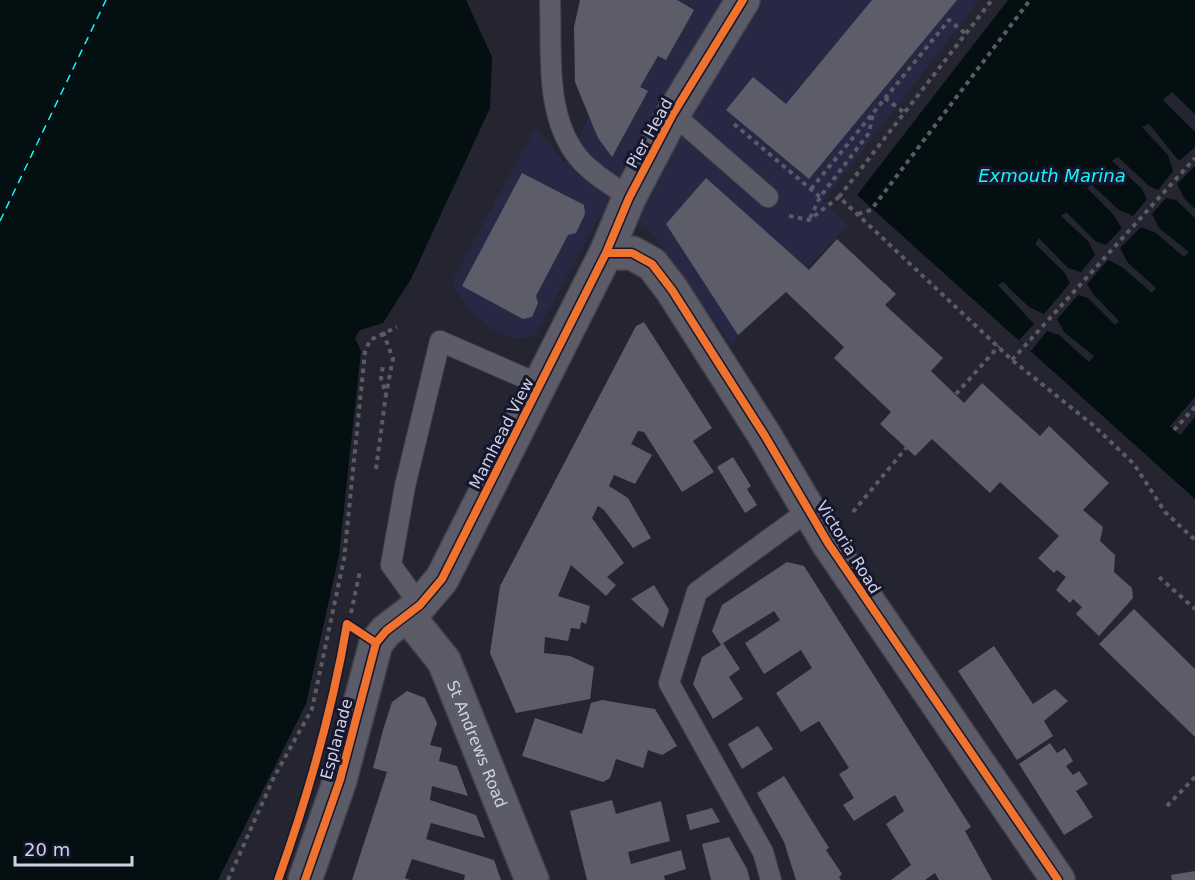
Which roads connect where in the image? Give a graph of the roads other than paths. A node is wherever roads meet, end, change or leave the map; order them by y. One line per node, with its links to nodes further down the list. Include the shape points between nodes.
1 (550, 0): 5 (lane, via 558,120 578,158)
2 (743, 0): 3 (street, Pier Head)
3 (673, 114): 4 (lane); 5 (street, Pier Head)
4 (768, 197)
5 (629, 198): 6 (street, Pier Head)
6 (606, 253): 7 (street, Mamhead View); 8 (street, Victoria Road, via 632,253 652,264)
7 (541, 384): 9 (street, Mamhead View, via 442,579); 9 (lane, via 440,341 405,486 391,565)
8 (809, 510): 12 (lane, via 697,592 669,683 762,852); 13 (street, Victoria Road)
9 (414, 611): 10 (street, Esplanade, via 376,643 340,780); 11 (street, St Andrews Road, via 444,661)
10 (305, 880)
11 (532, 880)
12 (771, 880)
13 (1058, 880)

